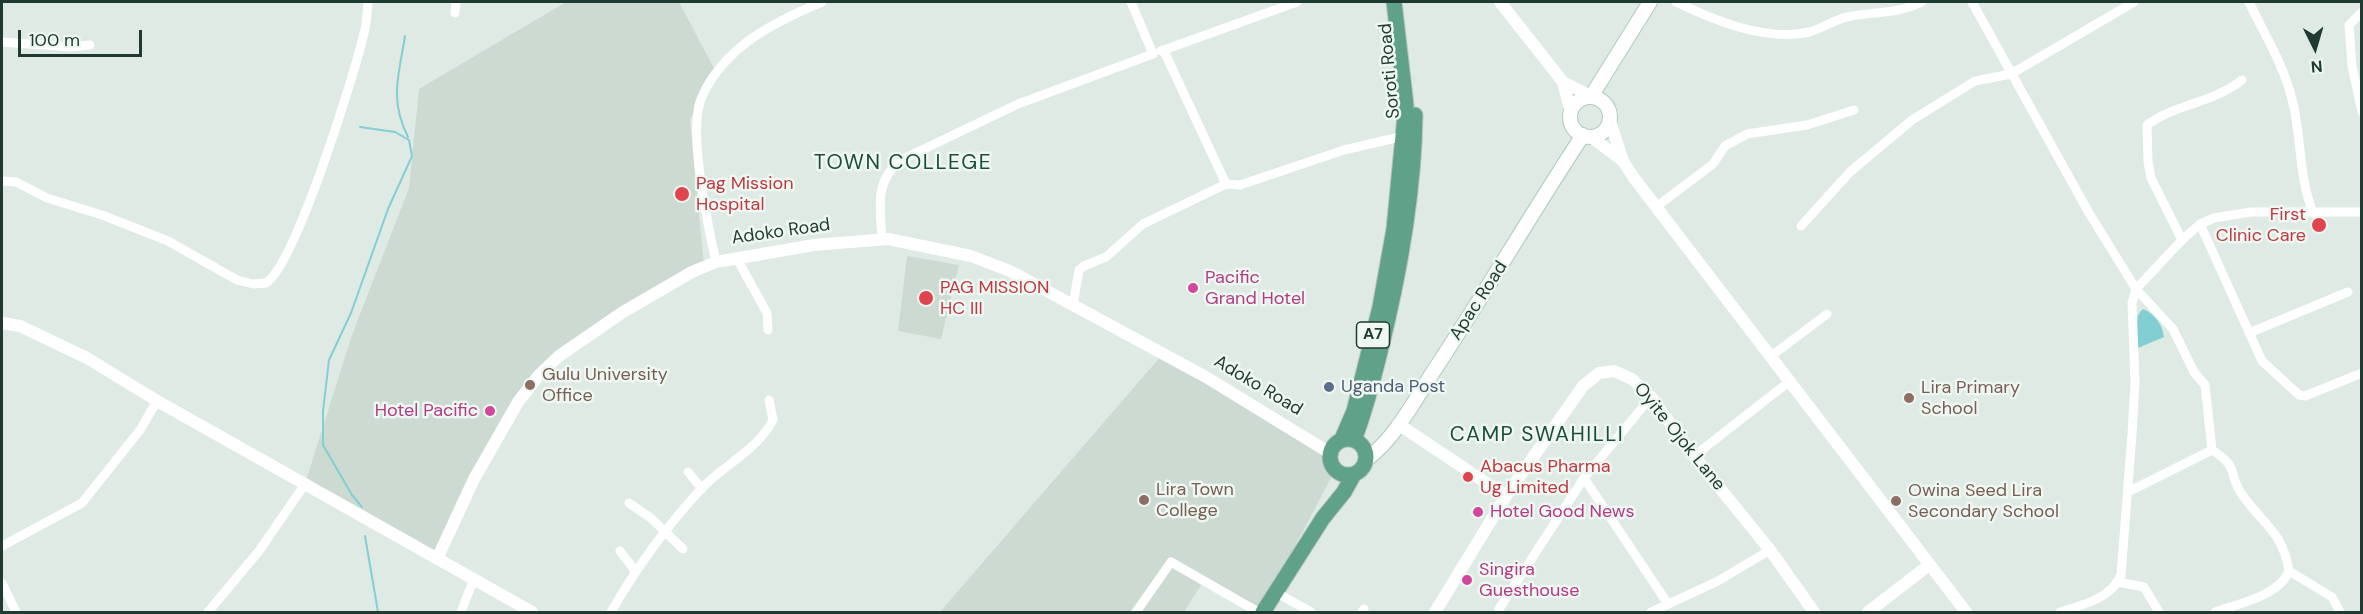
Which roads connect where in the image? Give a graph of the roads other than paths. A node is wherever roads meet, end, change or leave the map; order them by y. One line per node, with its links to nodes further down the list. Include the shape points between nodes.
1 (368, 2): 32 (street, via 360,50 317,180 288,253 266,283 253,285 237,280 168,241 47,198 16,182)
2 (456, 2): 16 (street)
3 (822, 2): 42 (street, via 782,19 744,43 726,61 701,100 696,134)
4 (1131, 2): 20 (street)
5 (1296, 2): 19 (street)
6 (1394, 2): 29 (main road, Soroti Road / A7)
7 (1403, 2): 29 (main road, Soroti Road / A7, via 1414,76)
8 (1500, 2): 23 (street)
9 (1650, 2): 24 (main road)
10 (1676, 2): 11 (street, via 1720,20 1783,34 1810,32 1844,17 1895,12)
11 (1922, 2)
12 (1971, 2): 21 (street)
13 (2134, 2): 21 (street)
14 (2249, 2): 36 (street, via 2276,51 2287,82 2297,122 2301,174)
15 (2361, 12): 26 (street, via 2349,26)
16 (455, 13)
17 (2, 42): 18 (street)
18 (90, 45)
19 (1164, 51): 20 (street); 33 (street)
20 (1153, 54): 39 (street, via 1018,104 903,159 889,169 883,182)
21 (2011, 74): 38 (street, via 1975,81 1912,120 1850,172); 43 (street)
22 (2242, 80): 40 (street, via 2208,101 2158,117 2147,125 2151,178)
23 (1563, 82): 24 (street); 27 (street)
24 (1592, 96): 27 (main road, via 1578,102); 28 (main road, via 1608,108)
25 (1854, 110): 34 (street, via 1807,125 1747,134 1725,146 1713,164)
26 (2361, 111)
27 (1571, 113): 30 (main road, via 1573,126)
28 (1610, 121): 30 (main road, via 1602,132); 31 (street)
29 (1409, 136): 33 (street, via 1344,150 1240,185); 57 (main road, A7, via 1399,230)
30 (1587, 136): 31 (street); 56 (main road, Apac Road, via 1559,168 1505,261)
31 (1623, 160): 34 (street)
32 (2, 181)
33 (1226, 184): 45 (street, via 1143,224 1106,257 1084,266 1079,270)
34 (1656, 207): 50 (street)
35 (2361, 212): 36 (street)
36 (2313, 213): 37 (street, via 2229,214)
37 (2200, 224): 40 (street); 49 (street)
38 (1801, 226)
39 (882, 239): 41 (street, Adoko Road, via 784,248); 45 (street, Adoko Road, via 971,256 1010,271)
40 (2182, 240): 43 (street)
41 (736, 257): 42 (street, Adoko Road); 48 (street, via 767,313)
42 (716, 262): 75 (street, Adoko Road, via 670,282 622,312 559,356 539,375 518,402 479,469)
43 (2136, 289): 58 (street, via 2173,329 2205,386); 67 (street, via 2132,303 2134,382)
44 (2348, 292): 49 (street)
45 (1073, 305): 59 (street, Adoko Road, via 1197,372)
46 (1827, 314): 50 (street)
47 (2, 323): 55 (street, via 20,326 87,358)
48 (768, 330)
49 (2249, 333): 51 (street, via 2262,361 2299,395 2310,395)
50 (1770, 357): 52 (street)
51 (2361, 373)
52 (1790, 381): 60 (street); 76 (street)
53 (1651, 397): 60 (street, Oyite Ojok Lane); 64 (street); 68 (street, Oyite Ojok Lane, via 1632,379 1614,371 1599,373 1584,386)
54 (769, 400): 66 (street, via 773,420 760,440)
55 (157, 401): 65 (street); 71 (street, via 140,430 82,503)
56 (1398, 424): 61 (main road, Apac Road); 68 (street)
57 (1348, 439): 59 (main road, A7, via 1332,447); 61 (main road, via 1364,448)
58 (2212, 450): 67 (street); 77 (street, via 2229,461 2241,494 2281,545)
59 (1330, 453): 63 (main road, via 1332,466)
60 (1694, 456): 73 (street, Oyite Ojok Lane)
61 (1366, 460): 63 (main road, via 1359,471)
62 (688, 472): 66 (street)
63 (1348, 474): 82 (main road)
64 (1584, 478): 83 (street); 84 (street)
65 (305, 484): 75 (street); 86 (street, via 259,551)
66 (702, 489): 70 (street)
67 (2128, 492): 80 (street, via 2124,557)
68 (1506, 496): 93 (street, Oyite Ojok Lane)
69 (629, 503): 70 (street)
70 (666, 531): 72 (street); 78 (street)
71 (2, 546)
72 (683, 549)
73 (1770, 550): 83 (street); 95 (street, Oyite Ojok Lane)
74 (620, 551): 78 (street)
75 (437, 559): 79 (street)
76 (1929, 565): 96 (street); 97 (street)
77 (2289, 571): 100 (street, via 2269,591); 101 (street, via 2332,597)
78 (636, 572): 89 (street)
79 (473, 581): 87 (street); 88 (street)
80 (2118, 582): 98 (street, via 2096,600); 99 (street, via 2144,587)
81 (2, 583): 85 (street)
82 (1275, 592): 91 (main road); 92 (street)
83 (1668, 604): 94 (street)
84 (1499, 609)
85 (16, 612)
86 (208, 612)
87 (461, 612)
88 (532, 612)
89 (611, 612)
90 (1136, 612): 91 (street, via 1171,562)
91 (1261, 612)
92 (1311, 612)
93 (1435, 612)
94 (1651, 612)
95 (1814, 612)
96 (1868, 612)
97 (1966, 612)
98 (2060, 612)
99 (2159, 612)
100 (2215, 612)
101 (2340, 612)

